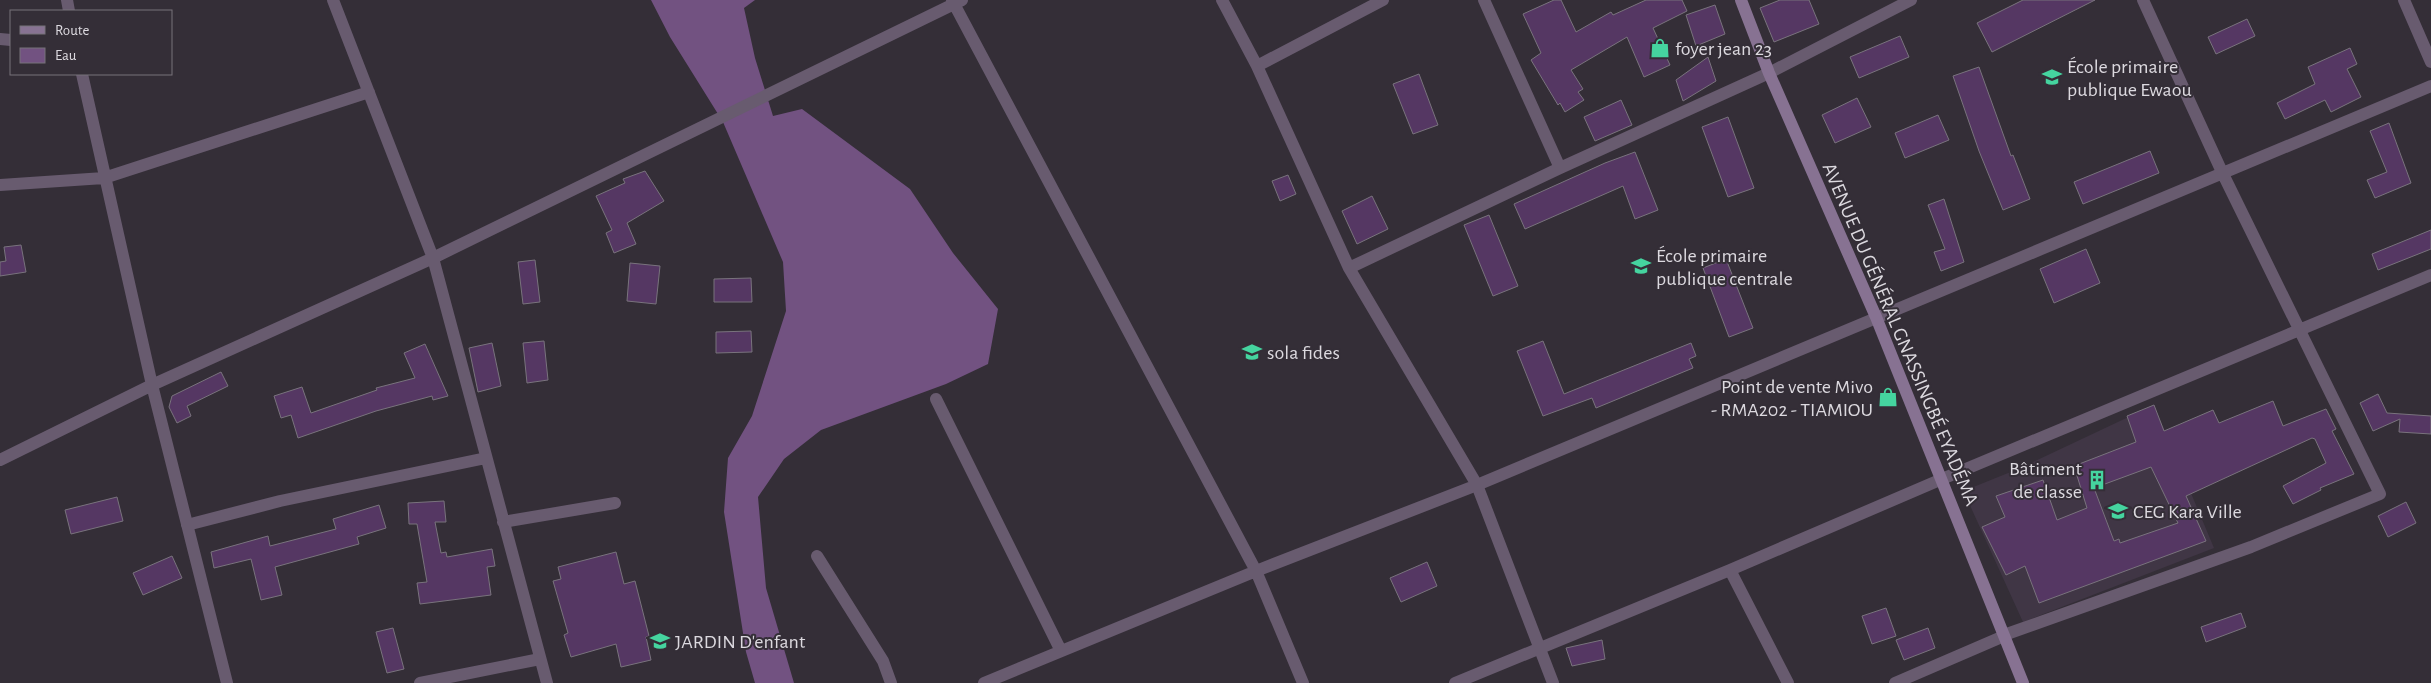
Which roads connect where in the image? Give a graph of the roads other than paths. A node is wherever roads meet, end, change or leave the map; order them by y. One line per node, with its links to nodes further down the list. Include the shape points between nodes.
1 (333, 0): 15 (street)
2 (1222, 0): 11 (street)
3 (1383, 0): 11 (street)
4 (1484, 0): 16 (street)
5 (1741, 0): 12 (main road, AVENUE DU GÉNÉRAL GNASSINGBÉ EYADÉMA)
6 (1912, 0): 12 (street)
7 (2142, 0): 17 (street)
8 (2404, 0): 10 (street)
9 (956, 1): 20 (street); 36 (street)
10 (2431, 62)
11 (1257, 66): 21 (street)
12 (1769, 73): 16 (street); 23 (main road, AVENUE DU GÉNÉRAL GNASSINGBÉ EYADÉMA)
13 (82, 75): 18 (street)
14 (2431, 86): 17 (street)
15 (369, 92): 18 (street); 20 (street)
16 (1560, 168): 21 (street)
17 (2222, 172): 23 (street); 24 (street)
18 (104, 178): 19 (street); 25 (street)
19 (0, 185)
20 (433, 258): 25 (street); 27 (street)
21 (1349, 268): 30 (street)
22 (2431, 275): 24 (street)
23 (1876, 317): 29 (main road, AVENUE DU GÉNÉRAL GNASSINGBÉ EYADÉMA); 30 (street)
24 (2300, 330): 29 (street); 37 (street, via 2380,494 2251,547)
25 (152, 385): 28 (street); 33 (street)
26 (936, 399): 39 (street)
27 (486, 458): 32 (street); 33 (street, via 280,500)
28 (0, 460)
29 (1942, 479): 35 (street); 37 (main road, AVENUE DU GÉNÉRAL GNASSINGBÉ EYADÉMA)
30 (1477, 485): 36 (street); 38 (street)
31 (615, 503): 32 (street)
32 (503, 522): 40 (street)
33 (187, 525): 41 (street)
34 (817, 556): 44 (street, via 883,661)
35 (1730, 570): 38 (street); 49 (street)
36 (1256, 571): 39 (street); 46 (street)
37 (2004, 636): 50 (street); 51 (main road, AVENUE DU GÉNÉRAL GNASSINGBÉ EYADÉMA)
38 (1539, 648): 47 (street); 48 (street)
39 (1061, 651): 45 (street)
40 (540, 659): 42 (street); 43 (street)
41 (227, 683)
42 (420, 683)
43 (547, 683)
44 (892, 683)
45 (984, 683)
46 (1303, 683)
47 (1455, 683)
48 (1554, 683)
49 (1788, 683)
50 (1895, 683)
51 (2023, 683)

